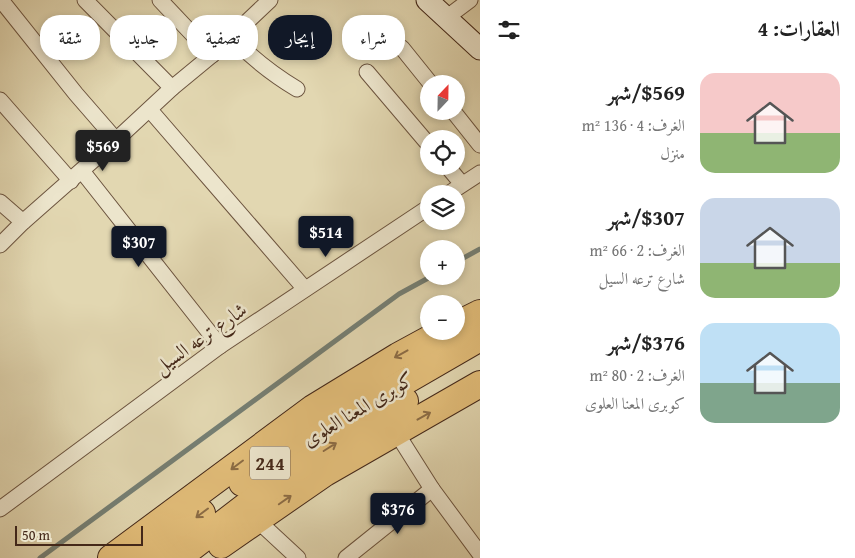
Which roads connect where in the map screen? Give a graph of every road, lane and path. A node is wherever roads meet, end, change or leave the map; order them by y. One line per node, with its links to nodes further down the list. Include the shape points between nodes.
1 (1, 0): 22 (street)
2 (85, 0): 16 (street)
3 (160, 0): 9 (street)
4 (270, 0): 7 (street)
5 (427, 0): 8 (street)
6 (470, 0): 8 (street)
7 (255, 15)
8 (446, 18): 10 (street)
9 (187, 29)
10 (480, 49)
11 (405, 52): 15 (street)
12 (206, 60): 16 (street)
13 (254, 60): 17 (street)
14 (366, 72): 21 (street)
15 (424, 75)
16 (172, 88): 19 (street)
17 (297, 89)
18 (0, 100): 27 (street)
19 (150, 110): 22 (street); 33 (street)
20 (460, 120): 23 (street)
21 (420, 135)
22 (116, 140): 24 (street)
23 (480, 145)
24 (82, 171): 27 (street); 38 (street)
25 (480, 173): 28 (street)
26 (454, 175): 28 (street)
27 (71, 181): 31 (street)
28 (462, 184)
29 (0, 202): 31 (street)
30 (420, 213): 33 (street, شارع ترعه السيل)
31 (23, 222): 32 (street)
32 (0, 245)
33 (305, 290): 38 (street, شارع ترعه السيل)
34 (480, 313): 35 (highway)
35 (465, 320)
36 (480, 338): 41 (highway, كوبرى المعنا العلوى / 244)
37 (428, 340): 47 (highway, one-way to 47, via 313,408)
38 (220, 346): 44 (street, شارع ترعه السيل)
39 (480, 359): 41 (highway, كوبرى المعنا العلوى / 244)
40 (480, 384): 42 (highway, one-way to 40)
41 (408, 390): 48 (highway, كوبرى المعنا العلوى / 244, one-way to 48, via 323,428 232,490); 49 (highway, كوبرى المعنا العلوى / 244, one-way to 41, via 285,476)
42 (396, 432): 43 (street); 45 (highway, one-way to 42, via 324,473)
43 (432, 489): 46 (street); 52 (street)
44 (0, 509)
45 (257, 520): 50 (highway); 51 (street)
46 (480, 554)
47 (111, 558)
48 (144, 558)
49 (178, 558)
50 (202, 558)
51 (298, 558)
52 (346, 558)

